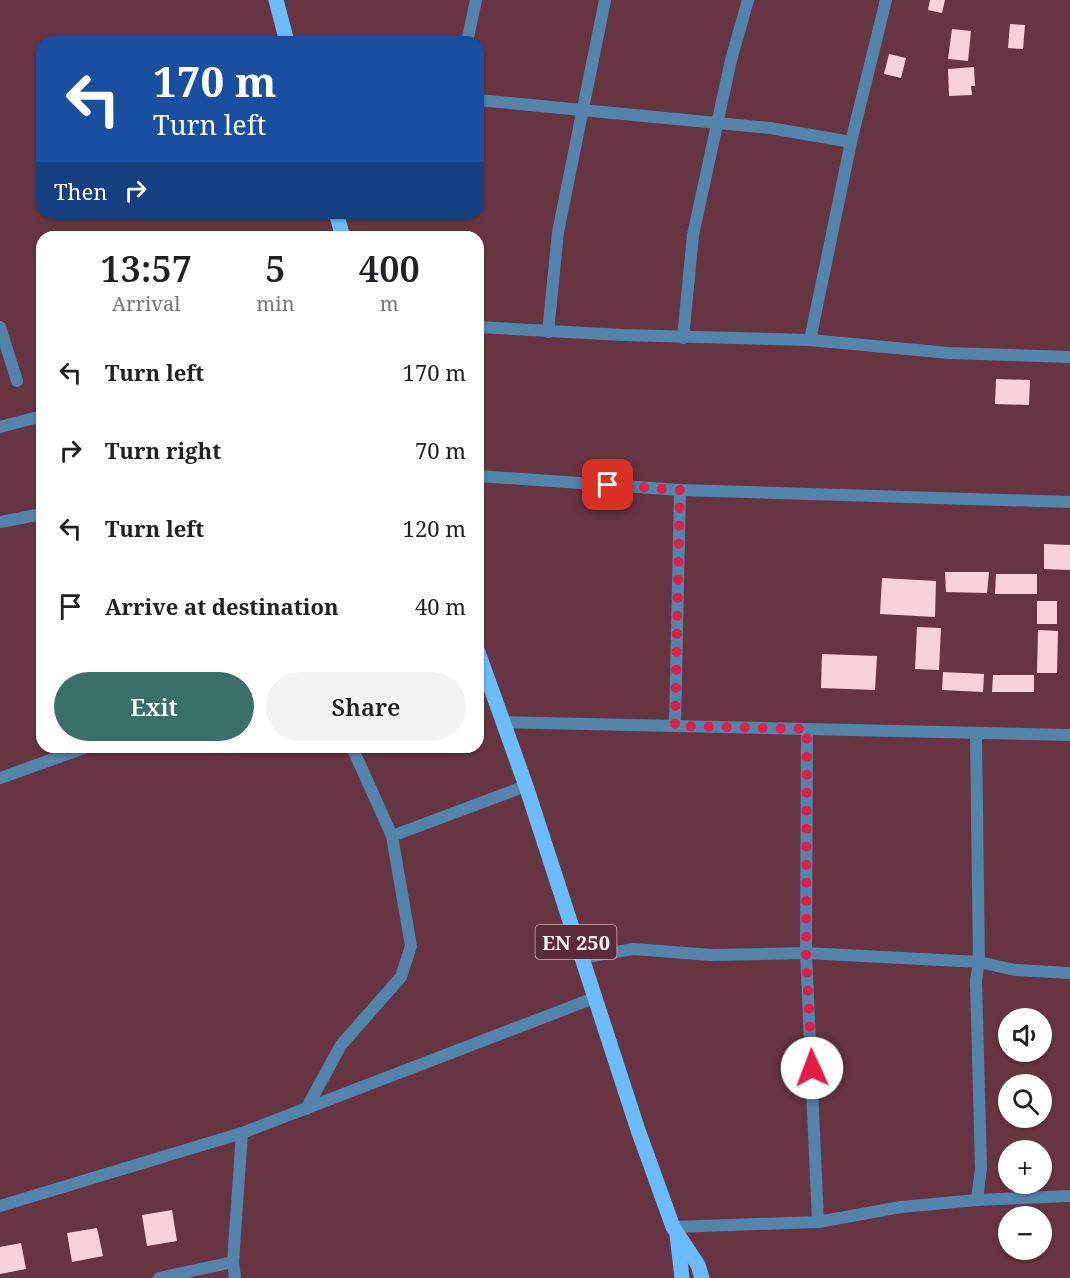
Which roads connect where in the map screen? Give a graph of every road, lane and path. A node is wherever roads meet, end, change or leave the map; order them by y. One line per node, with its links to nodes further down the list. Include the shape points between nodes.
1 (276, 0): 6 (main road)
2 (477, 0): 7 (street)
3 (605, 0): 9 (street)
4 (748, 0): 10 (street)
5 (886, 0): 11 (street)
6 (286, 36)
7 (468, 36)
8 (484, 101): 9 (street)
9 (584, 111): 10 (street); 14 (street, via 558,232)
10 (717, 123): 11 (street); 15 (street, via 693,235)
11 (851, 142): 16 (street)
12 (0, 327): 18 (street)
13 (484, 327): 14 (street)
14 (548, 332): 15 (street)
15 (683, 338): 16 (street)
16 (810, 340): 17 (street, via 949,353)
17 (1070, 357)
18 (17, 381)
19 (36, 418): 20 (street)
20 (0, 427)
21 (484, 476): 22 (street)
22 (680, 490): 23 (street); 28 (street)
23 (1070, 502)
24 (36, 515): 25 (street)
25 (0, 522)
26 (484, 670): 27 (main road, EN 250)
27 (502, 722): 28 (street); 35 (main road, EN 250)
28 (675, 726): 29 (street)
29 (807, 729): 30 (street); 37 (street)
30 (976, 734): 31 (street); 39 (street)
31 (1070, 735)
32 (70, 753): 34 (street)
33 (355, 753): 36 (street)
34 (0, 778)
35 (526, 786): 36 (street); 38 (main road, EN 250)
36 (392, 836): 42 (street, via 411,946 401,977 341,1045)
37 (806, 953): 38 (street, via 712,955 633,950); 39 (street); 47 (street)
38 (582, 958): 41 (main road, EN 250)
39 (979, 962): 40 (street, via 1015,970); 45 (street, via 976,980 981,1168)
40 (1070, 973)
41 (594, 999): 42 (street); 48 (main road, EN 250)
42 (306, 1109): 43 (street)
43 (242, 1133): 46 (street); 49 (street)
44 (1070, 1196): 45 (street)
45 (977, 1200): 47 (street, via 901,1207)
46 (0, 1206)
47 (818, 1222): 48 (street)
48 (675, 1230): 52 (main road, EN 250); 53 (main road, EN 250)
49 (233, 1262): 50 (street); 51 (street)
50 (159, 1278)
51 (235, 1278)
52 (682, 1278)
53 (702, 1278)

